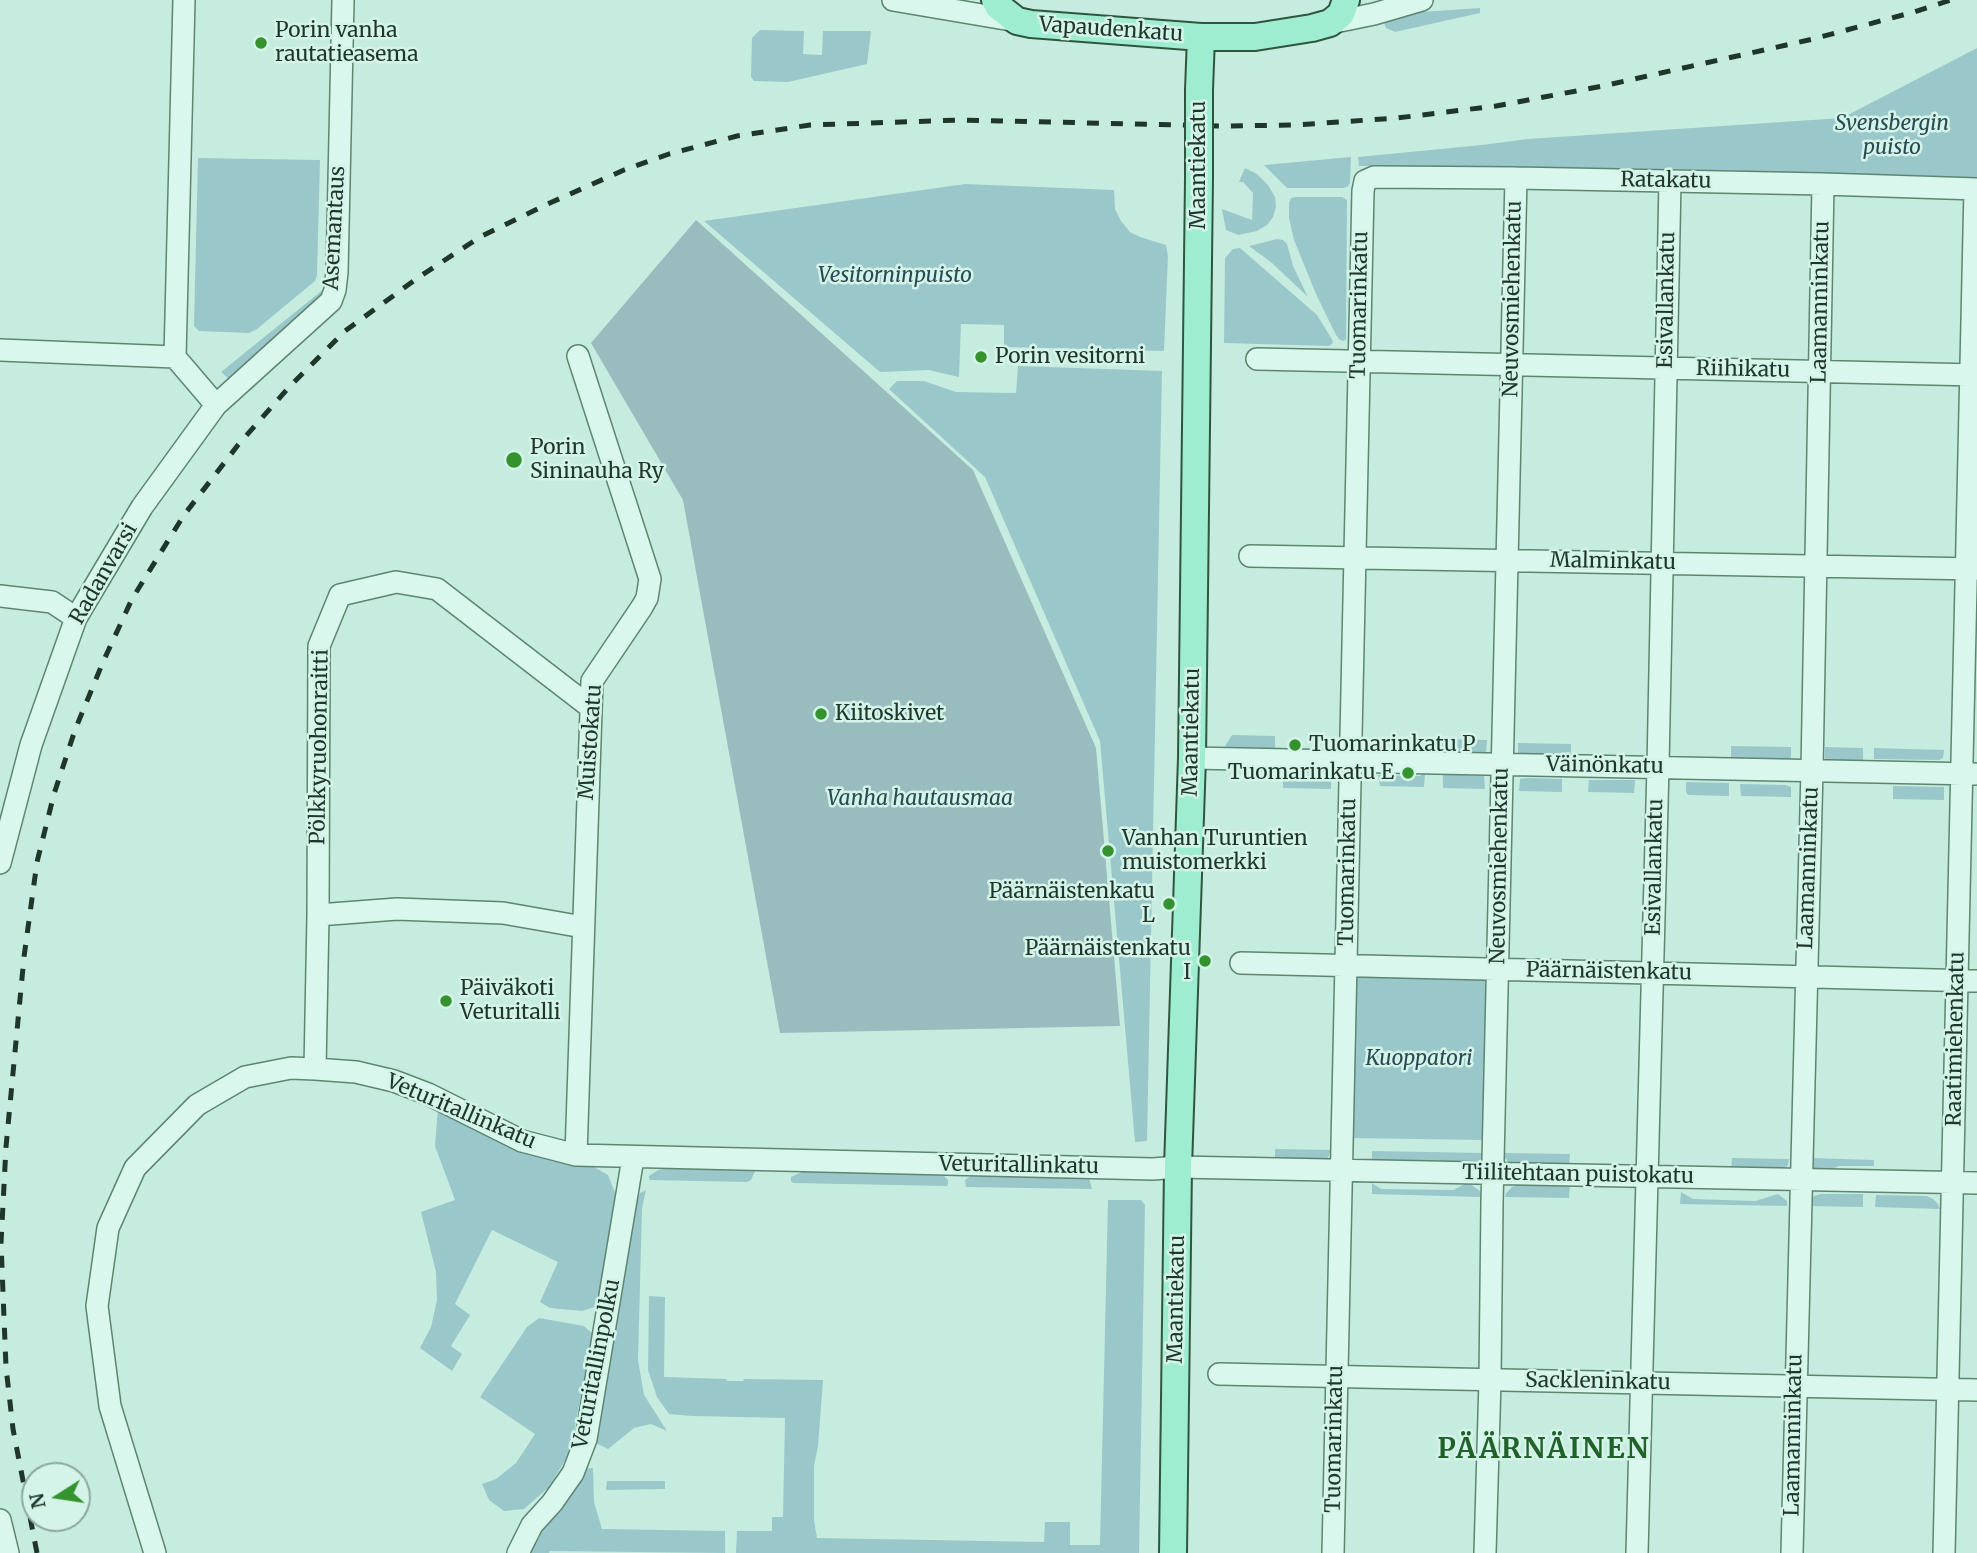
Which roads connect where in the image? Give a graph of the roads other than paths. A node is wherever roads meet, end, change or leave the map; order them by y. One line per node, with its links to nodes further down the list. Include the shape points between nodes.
1 (184, 0): 17 (street)
2 (343, 0): 24 (street, Asemantaus, via 335,290 331,301)
3 (893, 0): 7 (street, Vapaudenkatu)
4 (995, 0): 7 (main road)
5 (1346, 0): 8 (main road, via 1341,14)
6 (1422, 0): 8 (street)
7 (1017, 21): 9 (main road, Vapaudenkatu)
8 (1330, 23): 9 (main road, Vapaudenkatu, via 1255,37)
9 (1200, 37): 34 (main road, Maantiekatu, bridge)
10 (1516, 178): 11 (street, Ratakatu); 14 (street, Ratakatu, via 1374,177 1366,181); 20 (street, Neuvosmiehenkatu)
11 (1670, 181): 12 (street, Ratakatu); 21 (street, Esivallankatu)
12 (1823, 184): 13 (street, Ratakatu); 22 (street, Laamanninkatu)
13 (1976, 189): 23 (street, Raatimiehenkatu)
14 (1363, 191): 19 (street, Tuomarinkatu)
15 (0, 350): 17 (street)
16 (578, 356): 33 (street, Muistokatu, via 649,579 642,607 592,681)
17 (175, 357): 24 (street)
18 (1257, 359): 19 (street, Riihikatu)
19 (1359, 361): 20 (street, Riihikatu); 26 (street, Tuomarinkatu)
20 (1511, 365): 21 (street, Riihikatu); 27 (street, Neuvosmiehenkatu)
21 (1666, 368): 22 (street, Riihikatu); 28 (street, Esivallankatu)
22 (1821, 371): 23 (street, Riihikatu); 29 (street, Laamanninkatu)
23 (1974, 375): 30 (street, Raatimiehenkatu)
24 (216, 405): 32 (street, Radanvarsi, via 142,507)
25 (1250, 556): 26 (street, Malminkatu)
26 (1355, 558): 27 (street, Malminkatu); 35 (street, Tuomarinkatu)
27 (1507, 561): 28 (street, Malminkatu); 36 (street, Neuvosmiehenkatu)
28 (1662, 563): 29 (street, Malminkatu); 37 (street, Esivallankatu)
29 (1816, 566): 30 (street, Malminkatu); 38 (street, Laamanninkatu)
30 (1972, 569): 39 (street, Raatimiehenkatu)
31 (0, 596): 32 (street, via 52,602)
32 (76, 618): 40 (street, Radanvarsi, via 31,745)
33 (590, 707): 41 (street, Pölkkyruohonraitti, via 437,589 396,582 340,595 319,646); 42 (street, Muistokatu)
34 (1192, 758): 35 (street, Väinönkatu); 52 (main road, Maantiekatu)
35 (1350, 760): 36 (street, Väinönkatu); 44 (street, Tuomarinkatu)
36 (1502, 764): 37 (street, Väinönkatu); 45 (street, Neuvosmiehenkatu)
37 (1658, 766): 38 (street, Väinönkatu); 46 (street, Esivallankatu)
38 (1812, 770): 39 (street, Väinönkatu); 47 (street, Laamanninkatu)
39 (1970, 774): 48 (street, Raatimiehenkatu)
40 (0, 863)
41 (318, 915): 42 (street, via 397,909 503,913); 49 (street, Pölkkyruohonraitti)
42 (583, 927): 50 (street, Muistokatu)
43 (1241, 963): 44 (street, Päärnäistenkatu)
44 (1346, 965): 45 (street, Päärnäistenkatu); 53 (street, Tuomarinkatu)
45 (1498, 969): 46 (street, Päärnäistenkatu); 54 (street, Neuvosmiehenkatu)
46 (1653, 973): 47 (street, Päärnäistenkatu); 55 (street, Esivallankatu)
47 (1806, 977): 48 (street, Päärnäistenkatu); 56 (street, Laamanninkatu)
48 (1967, 981): 57 (street, Raatimiehenkatu)
49 (315, 1069): 50 (street, Veturitallinkatu, via 394,1081 522,1141); 68 (street, Veturitallinkatu, via 245,1077 197,1105 135,1168 108,1228 97,1306 110,1406)
50 (576, 1155): 51 (street, Veturitallinkatu)
51 (634, 1158): 52 (street, Veturitallinkatu); 69 (street, Veturitallinpolku, via 586,1439 573,1473 532,1525)
52 (1178, 1167): 53 (street, Tiilitehtaan puistokatu); 70 (main road, Maantiekatu)
53 (1341, 1170): 54 (street, Tiilitehtaan puistokatu); 60 (street, Tuomarinkatu)
54 (1493, 1173): 55 (street, Tiilitehtaan puistokatu); 61 (street, Neuvosmiehenkatu)
55 (1646, 1177): 56 (street, Tiilitehtaan puistokatu); 62 (street, Esivallankatu)
56 (1800, 1179): 57 (street, Tiilitehtaan puistokatu); 63 (street, Laamanninkatu)
57 (1952, 1182): 58 (street, Tiilitehtaan puistokatu); 64 (street, Raatimiehenkatu)
58 (1977, 1183)
59 (1219, 1374): 60 (street, Sackleninkatu)
60 (1337, 1376): 61 (street, Sackleninkatu); 71 (street, Tuomarinkatu)
61 (1490, 1380): 62 (street, Sackleninkatu); 72 (street, Neuvosmiehenkatu)
62 (1641, 1382): 63 (street, Sackleninkatu); 73 (street, Esivallankatu)
63 (1796, 1385): 64 (street, Sackleninkatu); 74 (street, Laamanninkatu)
64 (1948, 1390): 65 (street, Sackleninkatu); 75 (street, Raatimiehenkatu)
65 (1977, 1390)
66 (0, 1520): 67 (street)
67 (8, 1553)
68 (155, 1553)
69 (518, 1553)
70 (1173, 1553)
71 (1333, 1553)
72 (1485, 1553)
73 (1637, 1553)
74 (1792, 1553)
75 (1944, 1553)

